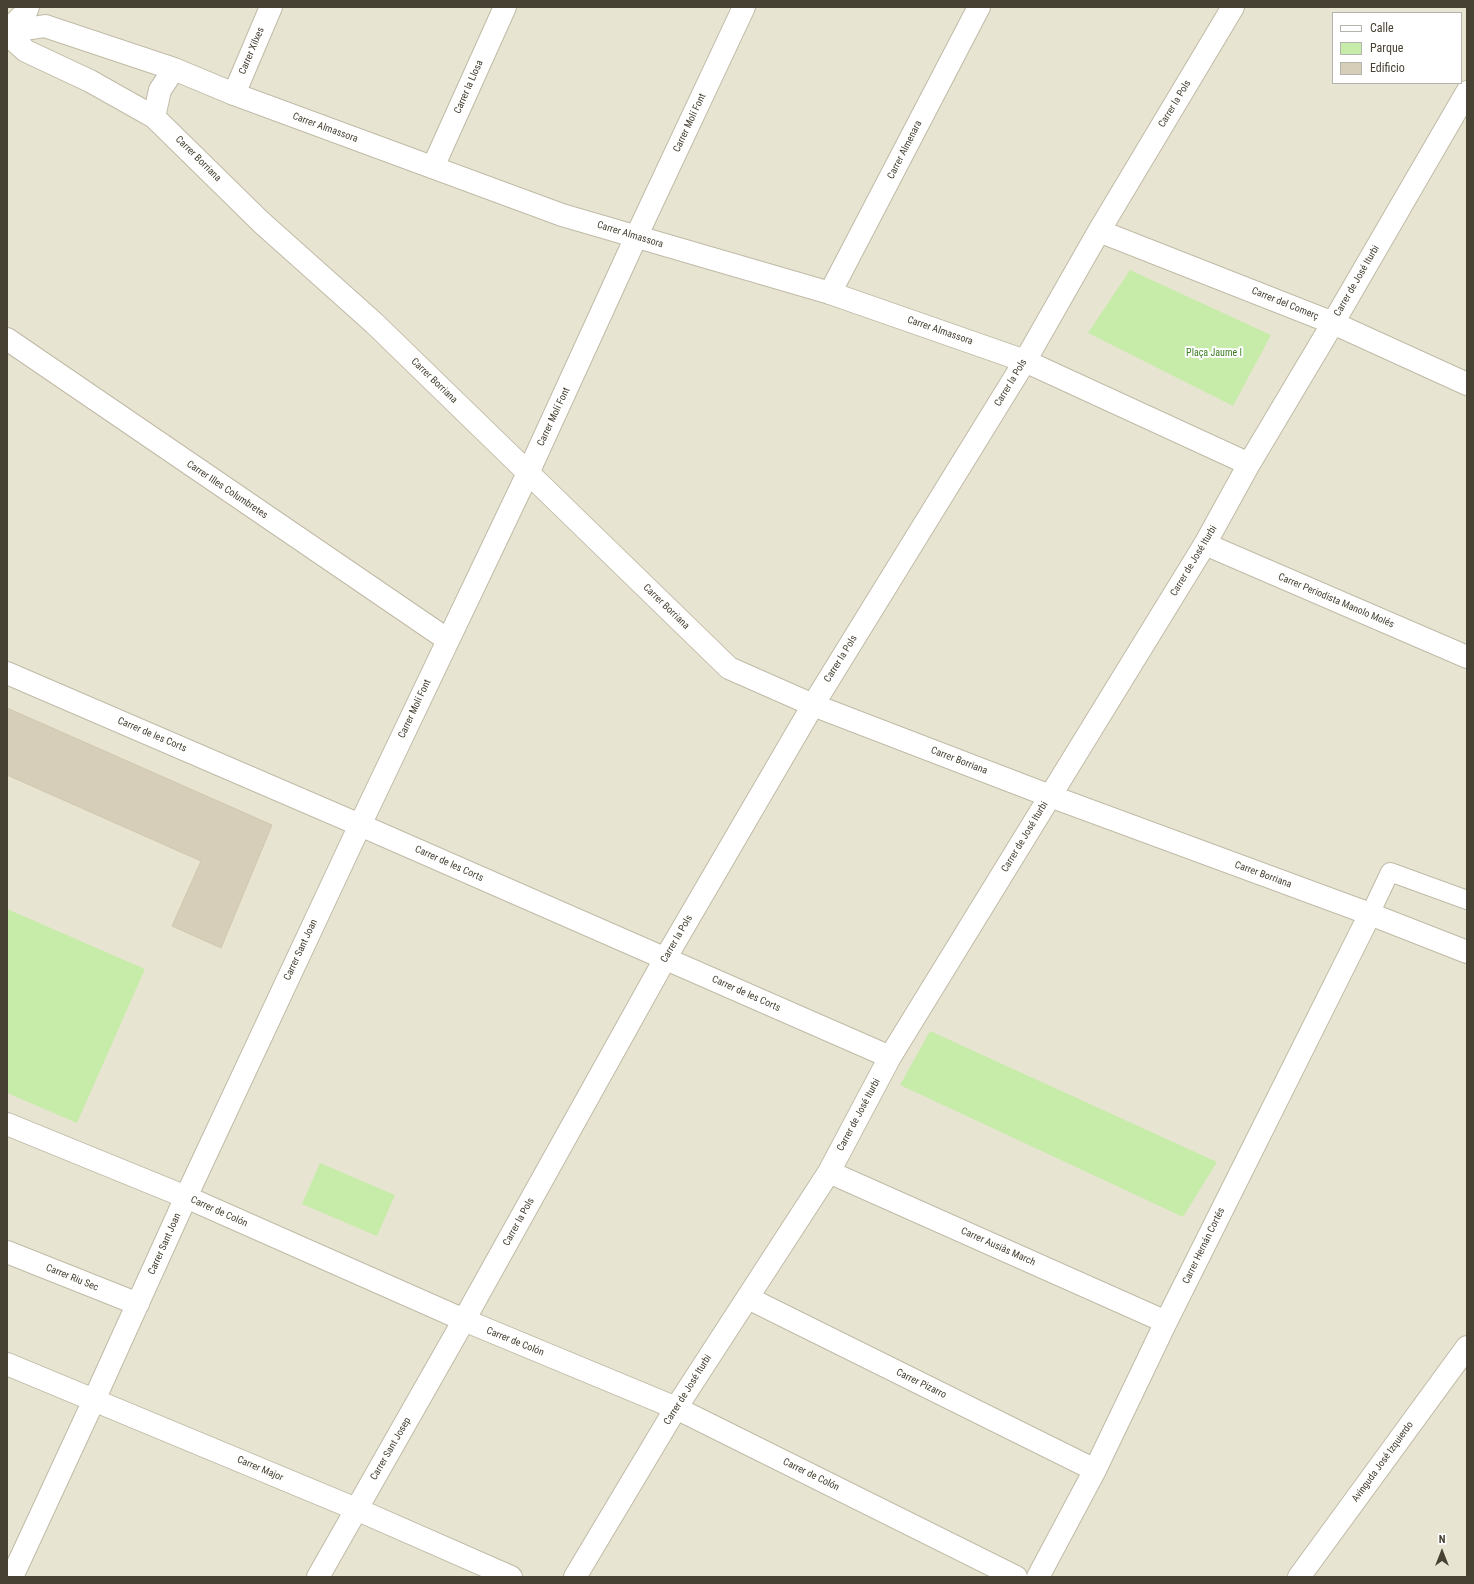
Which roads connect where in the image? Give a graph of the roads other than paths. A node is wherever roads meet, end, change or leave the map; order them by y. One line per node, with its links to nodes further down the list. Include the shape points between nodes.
1 (28, 7): 7 (street)
2 (271, 7): 10 (street, Carrer Xilxes)
3 (505, 7): 12 (street, Carrer la Llosa)
4 (744, 7): 14 (street, Carrer Molí Font)
5 (979, 7): 15 (street, Carrer Almenara)
6 (1233, 7): 13 (street, Carrer la Pols)
7 (7, 32): 8 (street, Carrer Almassora, via 46,26); 11 (street, Carrer Borriana, via 26,51)
8 (174, 69): 10 (street, Carrer Almassora); 11 (street, via 160,90)
9 (1467, 92): 16 (street, Carrer de José Iturbi)
10 (234, 94): 12 (street, Carrer Almassora)
11 (154, 117): 21 (street, Carrer Borriana, via 261,222 374,323)
12 (433, 167): 14 (street, Carrer Almassora, via 562,215)
13 (1099, 231): 16 (street, Carrer del Comerç); 18 (street, Carrer la Pols)
14 (636, 237): 15 (street, Carrer Almassora); 21 (street, Carrer Molí Font)
15 (830, 294): 18 (street, Carrer Almassora)
16 (1333, 323): 19 (street, Carrer del Comerç); 20 (street, Carrer de José Iturbi)
17 (7, 339): 23 (street, Carrer Illes Columbretes)
18 (1025, 361): 20 (street, Carrer Almassora); 26 (street, Carrer la Pols)
19 (1467, 384)
20 (1249, 464): 22 (street, Carrer de José Iturbi)
21 (528, 473): 23 (street, Carrer Molí Font); 26 (street, Carrer Borriana, via 729,668)
22 (1205, 544): 24 (street, Carrer Periodista Manolo Molés); 27 (street, Carrer de José Iturbi)
23 (448, 640): 28 (street, Carrer Molí Font)
24 (1467, 657)
25 (7, 673): 28 (street, Carrer de les Corts)
26 (813, 705): 27 (street, Carrer Borriana); 32 (street, Carrer la Pols)
27 (1050, 796): 30 (street, Carrer Borriana); 33 (street, Carrer de José Iturbi)
28 (360, 825): 32 (street, Carrer de les Corts); 36 (street, Carrer Sant Joan)
29 (1467, 900): 30 (lane, via 1390,872)
30 (1370, 914): 31 (street, Carrer Borriana); 41 (street, Carrer Hernán Cortés)
31 (1467, 952)
32 (665, 959): 33 (street, Carrer de les Corts); 40 (street, Carrer la Pols)
33 (890, 1057): 35 (street, Carrer de José Iturbi)
34 (7, 1124): 36 (street, Carrer de Colón)
35 (829, 1172): 38 (street, Carrer de José Iturbi); 41 (street, Carrer Ausiàs March)
36 (186, 1197): 39 (street, Carrer Sant Joan); 40 (street, Carrer de Colón)
37 (7, 1252): 39 (street, Carrer Riu Sec)
38 (748, 1298): 45 (street, Carrer de José Iturbi); 46 (street, Carrer Pizarro)
39 (138, 1304): 44 (street, Carrer Sant Joan)
40 (464, 1320): 45 (street, Carrer de Colón); 47 (street, Carrer Sant Josep)
41 (1166, 1322): 46 (street, Carrer Hernán Cortés)
42 (1467, 1347): 54 (street, Avinguda José Izquierdo)
43 (7, 1364): 44 (street, Carrer Major)
44 (94, 1400): 47 (street, Carrer Major); 48 (street, Carrer Sant Joan)
45 (676, 1408): 51 (street, Carrer de José Iturbi); 52 (street, Carrer de Colón)
46 (1095, 1470): 53 (street, Carrer Hernán Cortés)
47 (356, 1509): 49 (street, Carrer Sant Josep); 50 (street, Carrer Major)
48 (12, 1577)
49 (318, 1577)
50 (511, 1577)
51 (575, 1577)
52 (1016, 1577)
53 (1038, 1577)
54 (1299, 1577)

